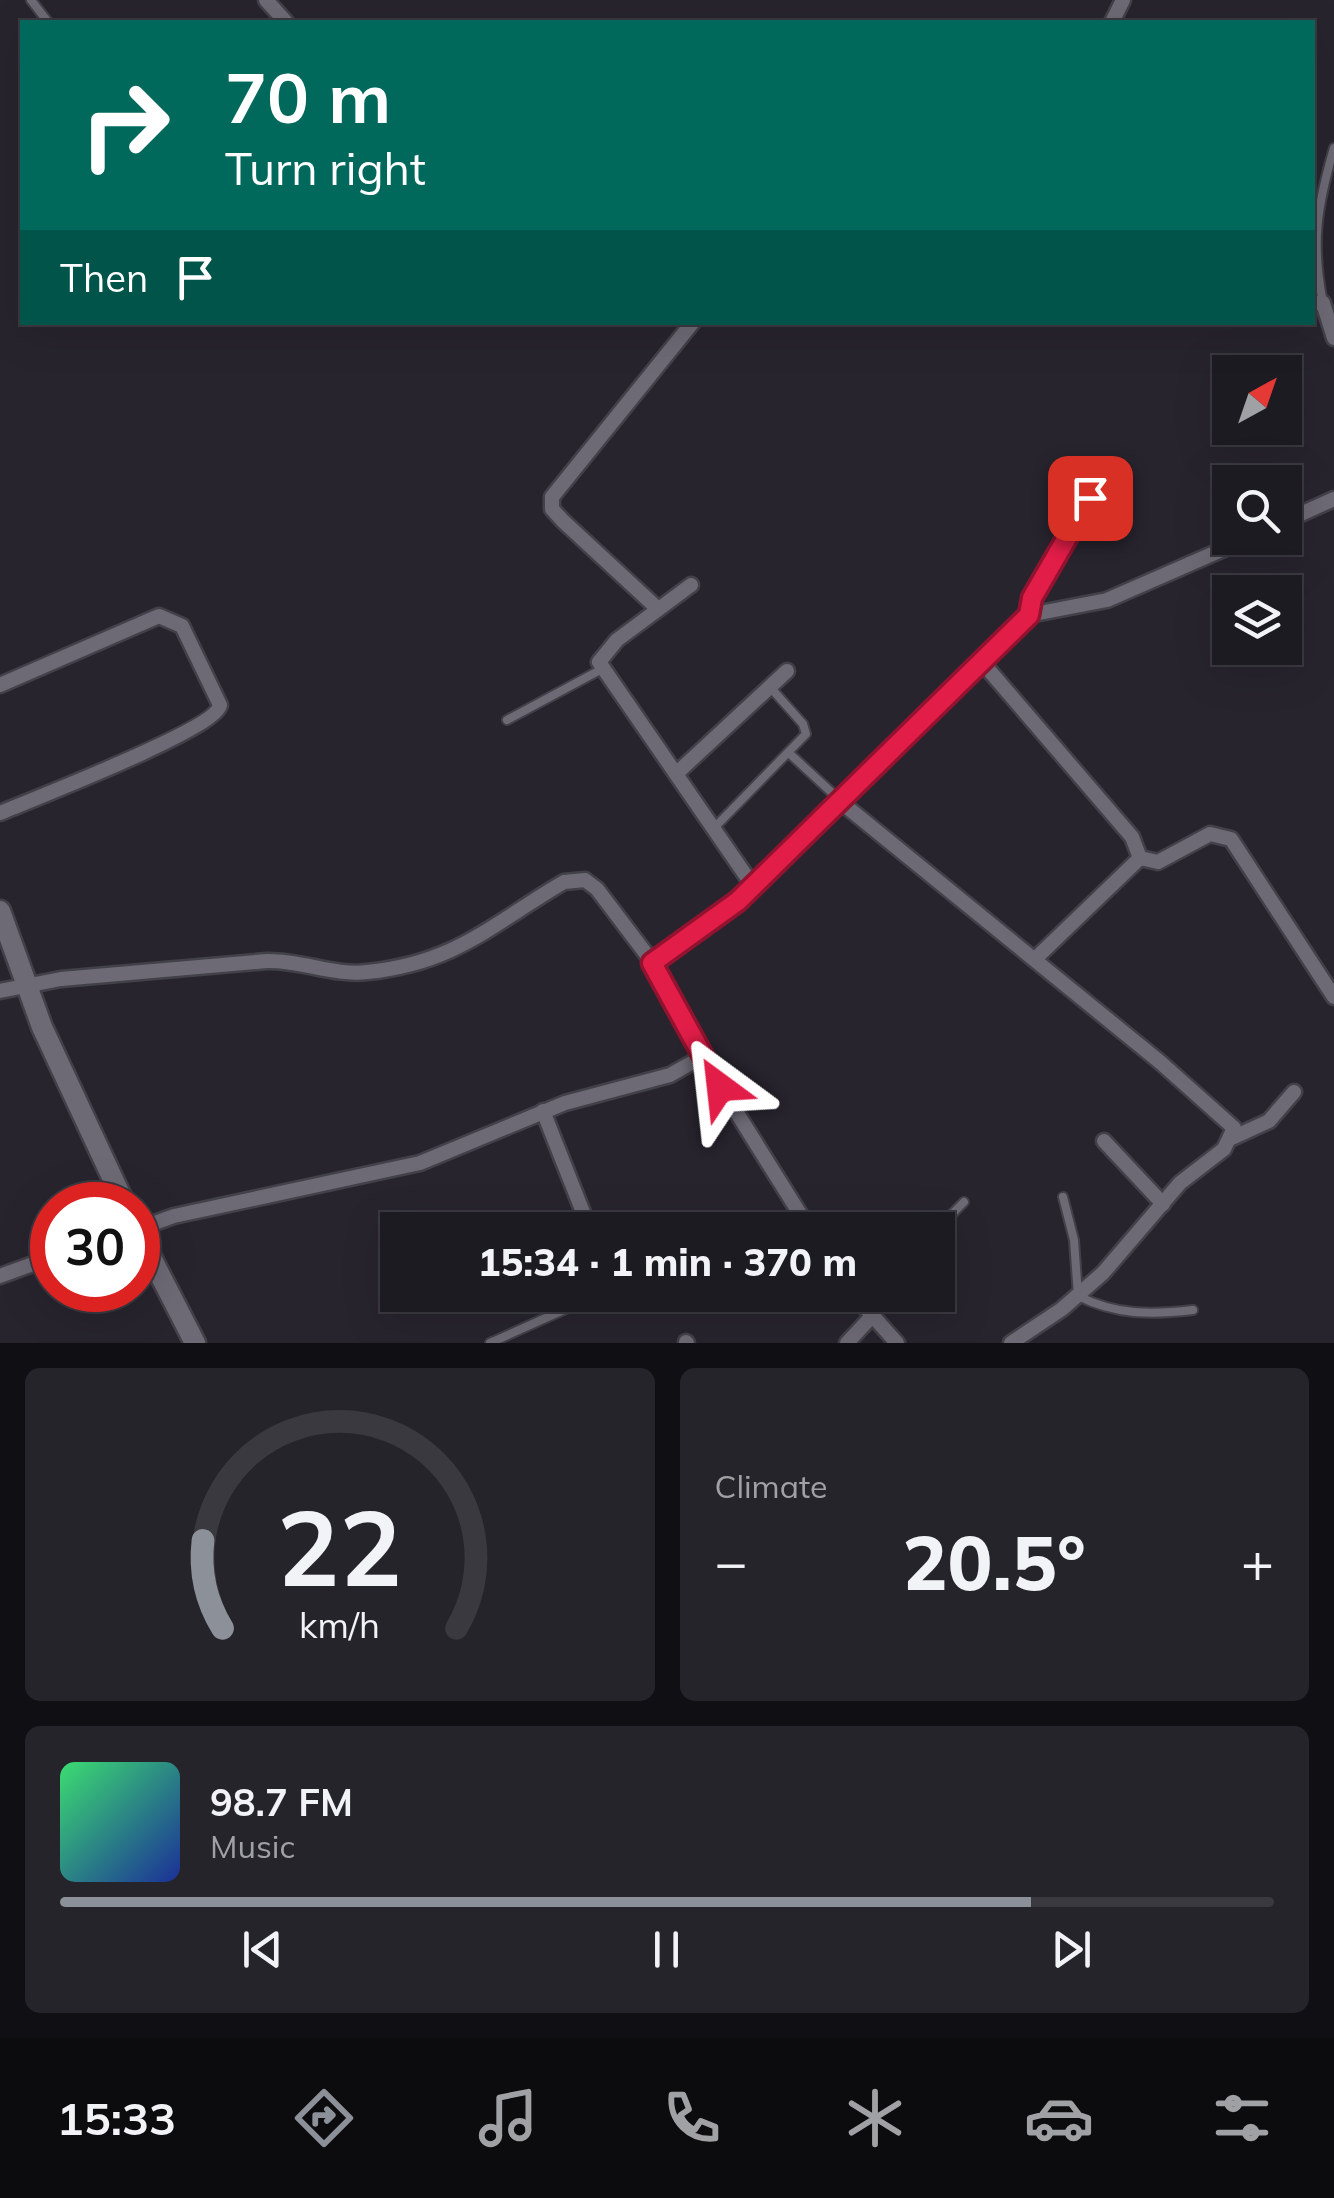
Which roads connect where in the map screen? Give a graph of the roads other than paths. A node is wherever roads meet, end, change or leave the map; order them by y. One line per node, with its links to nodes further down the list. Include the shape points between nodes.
1 (266, 0): 2 (street)
2 (284, 20)
3 (1334, 148): 4 (lane)
4 (1315, 233)
5 (1315, 275): 6 (lane)
6 (1318, 303): 8 (street)
7 (691, 325): 14 (street, via 552,497 563,522)
8 (1334, 338)
9 (1090, 498): 15 (lane, via 1032,598)
10 (1334, 500): 11 (street)
11 (1302, 514)
12 (1212, 555): 15 (street, via 1126,593)
13 (691, 584): 14 (street)
14 (657, 608): 17 (street, via 603,654)
15 (1029, 615): 16 (street)
16 (982, 662): 24 (street); 27 (street, via 1132,837)
17 (602, 670): 21 (lane); 23 (street)
18 (787, 671): 20 (street)
19 (0, 685): 25 (street, via 159,616 182,626 220,705 213,718 152,750)
20 (770, 687): 22 (lane, via 806,734); 23 (street)
21 (507, 720)
22 (790, 754): 24 (lane); 26 (lane)
23 (678, 772): 26 (street)
24 (842, 803): 28 (street); 30 (street)
25 (0, 813)
26 (714, 828): 28 (street)
27 (1140, 858): 30 (street); 34 (street, via 1158,862 1210,834 1231,840)
28 (753, 886): 31 (street, via 708,927)
29 (0, 911): 32 (street)
30 (1035, 960): 38 (street, via 1227,1118)
31 (652, 963): 32 (street, via 585,880 564,882 453,953 366,972 293,960); 35 (street)
32 (26, 985): 33 (street); 40 (street)
33 (0, 991)
34 (1334, 997)
35 (702, 1057): 37 (street, via 670,1075); 45 (street)
36 (1294, 1092): 38 (street, via 1268,1121)
37 (544, 1112): 44 (street); 47 (street, via 420,1163)
38 (1232, 1138): 43 (street)
39 (1104, 1141): 43 (street)
40 (115, 1182)
41 (1062, 1197): 51 (lane)
42 (964, 1202): 46 (lane)
43 (1163, 1204): 51 (street)
44 (583, 1212)
45 (799, 1212)
46 (954, 1212)
47 (160, 1221)
48 (30, 1265): 50 (street)
49 (160, 1274): 55 (street)
50 (0, 1276)
51 (1078, 1296): 52 (lane, via 1130,1313); 59 (street)
52 (1192, 1310)
53 (560, 1312): 56 (lane)
54 (874, 1314): 57 (street); 58 (street)
55 (195, 1343)
56 (490, 1343)
57 (847, 1343)
58 (897, 1343)
59 (1010, 1343)

